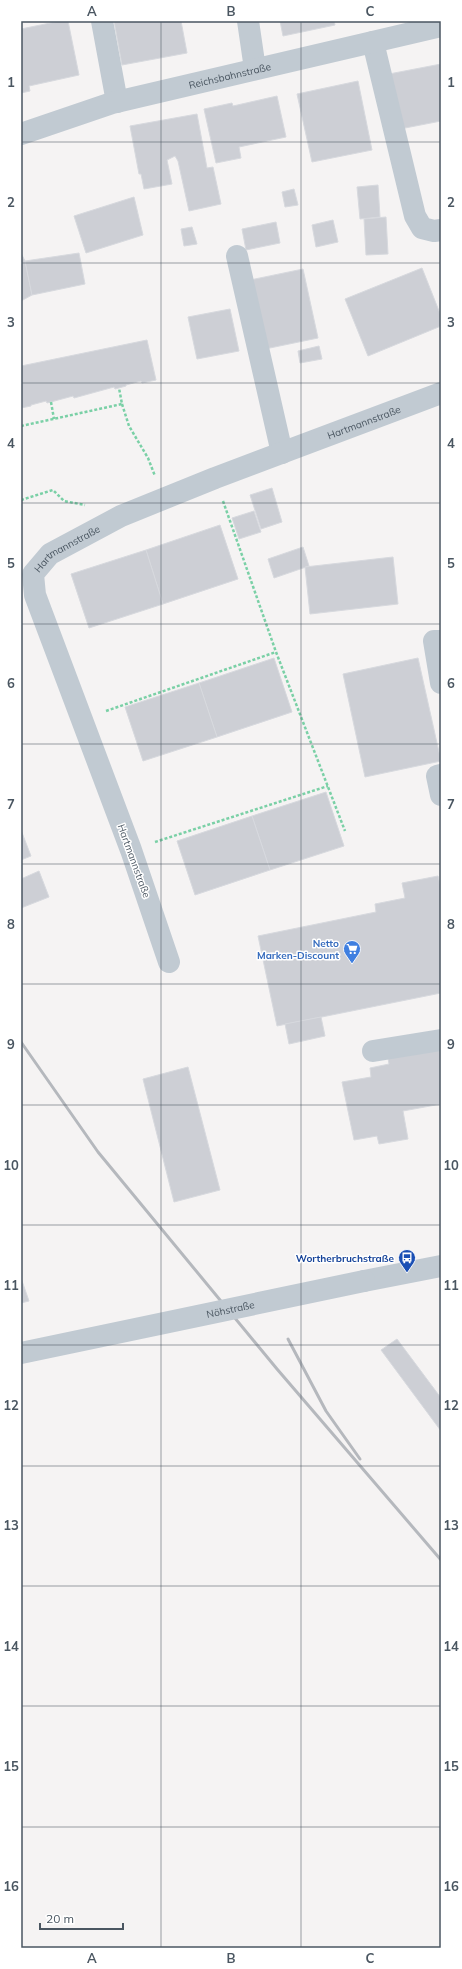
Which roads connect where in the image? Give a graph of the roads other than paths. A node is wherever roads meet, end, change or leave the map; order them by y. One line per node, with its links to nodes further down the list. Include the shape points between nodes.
1 (102, 21): 6 (street)
2 (248, 21): 5 (street)
3 (441, 26): 4 (street, Reichsbahnstraße)
4 (373, 42): 5 (street, Reichsbahnstraße); 8 (street, via 415,216 422,228)
5 (255, 69): 6 (street, Reichsbahnstraße)
6 (117, 102): 7 (street, Reichsbahnstraße)
7 (21, 134)
8 (441, 230)
9 (237, 256): 11 (street)
10 (441, 393): 11 (street, Hartmannstraße)
11 (282, 453): 16 (street, Hartmannstraße, via 121,516 50,554 33,574 35,595)
12 (441, 641): 13 (street, via 434,642)
13 (441, 684)
14 (441, 775): 15 (street, via 437,776)
15 (441, 795)
16 (169, 962)
17 (441, 1040): 18 (street)
18 (373, 1051)
19 (441, 1266): 20 (street, Nöhstraße, bridge)
20 (21, 1353)

